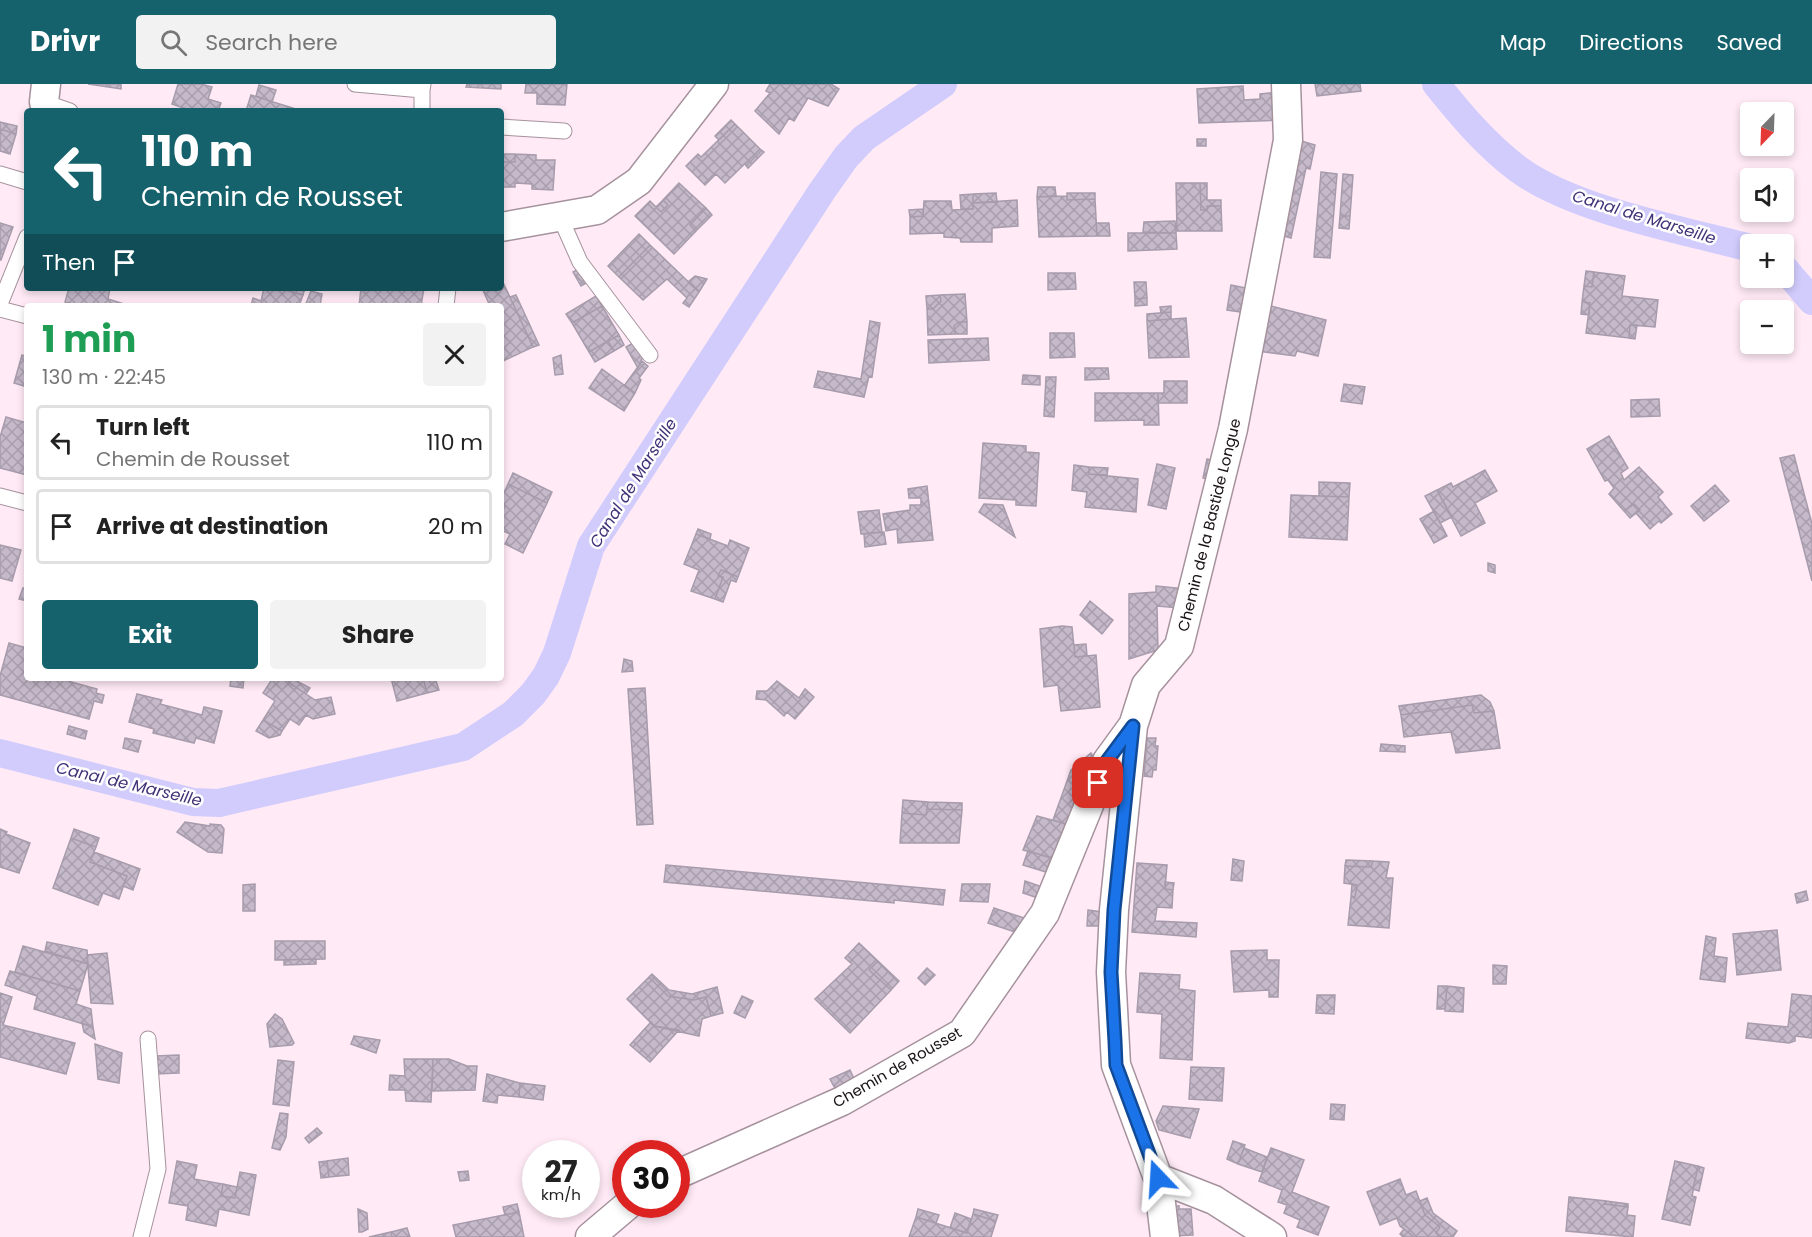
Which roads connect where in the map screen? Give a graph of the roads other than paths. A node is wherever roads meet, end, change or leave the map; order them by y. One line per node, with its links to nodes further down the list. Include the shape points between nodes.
1 (354, 84): 4 (lane)
2 (714, 84): 10 (street, via 639,181 597,210)
3 (1286, 84): 19 (street, Chemin de la Bastide Longue, via 1287,140 1233,429 1179,646 1146,685)
4 (423, 87): 5 (lane)
5 (422, 108)
6 (504, 127): 7 (lane)
7 (564, 131)
8 (0, 174): 9 (lane)
9 (24, 181)
10 (561, 217): 11 (street); 16 (lane, via 580,262)
11 (504, 226)
12 (24, 244): 13 (lane)
13 (0, 304)
14 (0, 309): 15 (lane)
15 (24, 315)
16 (650, 355)
17 (0, 496): 18 (lane)
18 (24, 502)
19 (1133, 726): 21 (street, Chemin de Rousset, via 1107,761 1044,913 962,1033 842,1101); 22 (street, Chemin de la Bastide Longue, via 1114,910 1111,972 1115,1053)
20 (148, 1039): 24 (lane, via 158,1169)
21 (690, 1169)
22 (1158, 1178): 26 (street, Chemin de la Bastide Longue); 27 (street, via 1214,1200)
23 (612, 1218): 25 (street)
24 (141, 1237)
25 (590, 1237)
26 (1165, 1237)
27 (1272, 1237)

